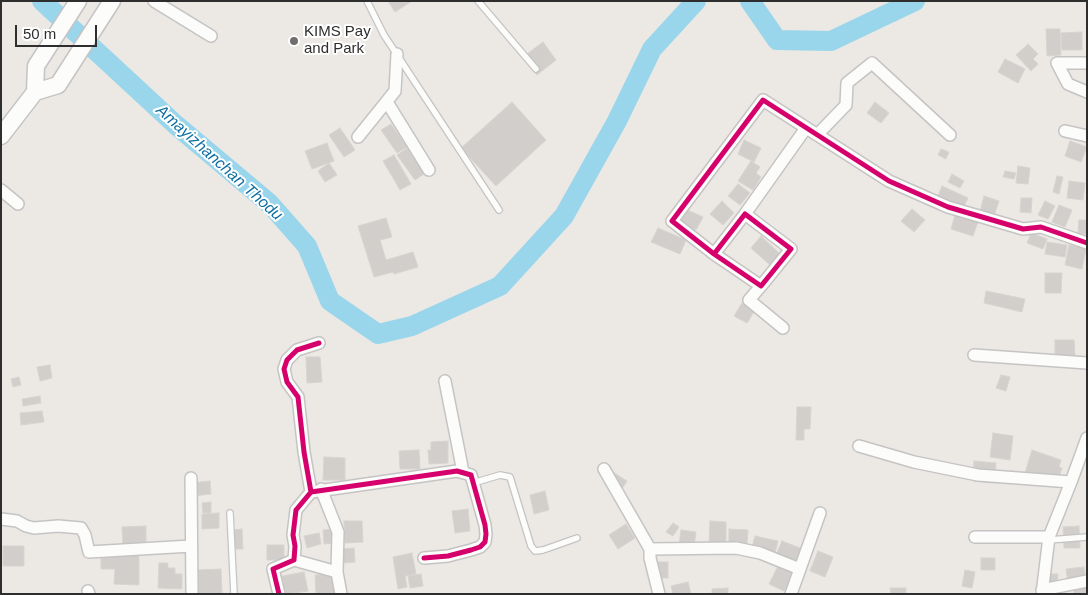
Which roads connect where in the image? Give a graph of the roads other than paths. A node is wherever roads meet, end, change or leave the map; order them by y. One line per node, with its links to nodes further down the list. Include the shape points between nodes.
1 (78, 1): 10 (main road, via 36,66)
2 (112, 1): 10 (main road, via 58,85)
3 (154, 1): 6 (street)
4 (367, 1): 7 (lane)
5 (478, 1): 9 (lane)
6 (211, 36)
7 (397, 54): 12 (street, via 396,91); 23 (lane)
8 (1087, 62): 11 (street, via 1057,63 1068,84)
9 (536, 69)
10 (35, 92): 17 (main road)
11 (1087, 92)
12 (387, 102): 18 (street); 20 (street)
13 (806, 128): 16 (street); 24 (street); 26 (street, via 764,100 672,221)
14 (1065, 131): 19 (street)
15 (950, 134): 16 (street, via 872,63 847,83 846,105)
16 (817, 135): 25 (street, via 890,181 948,207 1023,229 1041,227)
17 (1, 136)
18 (358, 136)
19 (1087, 136)
20 (429, 170)
21 (1, 190): 22 (street)
22 (18, 204)
23 (499, 210)
24 (745, 214): 26 (street); 27 (street, via 791,249)
25 (1087, 243)
26 (714, 254): 27 (street)
27 (761, 286): 28 (street, via 749,300)
28 (782, 328)
29 (319, 343): 41 (street, via 297,350 286,360 284,368 287,382 298,397 304,452)
30 (974, 355): 31 (street)
31 (1087, 363)
32 (445, 381): 37 (street)
33 (1087, 438): 36 (street)
34 (859, 446): 39 (street, via 914,462 978,475)
35 (604, 469): 50 (street)
36 (1082, 469): 39 (street)
37 (463, 472): 40 (street, via 471,475); 41 (street)
38 (191, 478): 49 (street)
39 (1071, 482): 47 (street)
40 (473, 483): 46 (lane, via 500,474 510,476 535,551); 51 (street, via 485,525 485,542 471,550)
41 (316, 491): 52 (street, via 296,510); 54 (street, via 338,532)
42 (820, 513): 53 (street)
43 (230, 514): 58 (lane)
44 (1, 519): 49 (street, via 34,528 81,528 89,552)
45 (975, 537): 47 (street)
46 (577, 538)
47 (1049, 538): 48 (lane); 56 (street)
48 (1087, 538)
49 (191, 546): 57 (street)
50 (650, 549): 53 (street, via 736,548 760,553); 61 (street)
51 (424, 558)
52 (294, 560): 54 (street); 59 (street, via 273,569)
53 (800, 569): 62 (street)
54 (337, 572): 60 (street)
55 (1087, 581): 56 (street)
56 (1042, 592)
57 (192, 594)
58 (234, 594)
59 (279, 594)
60 (341, 594)
61 (659, 594)
62 (791, 594)

